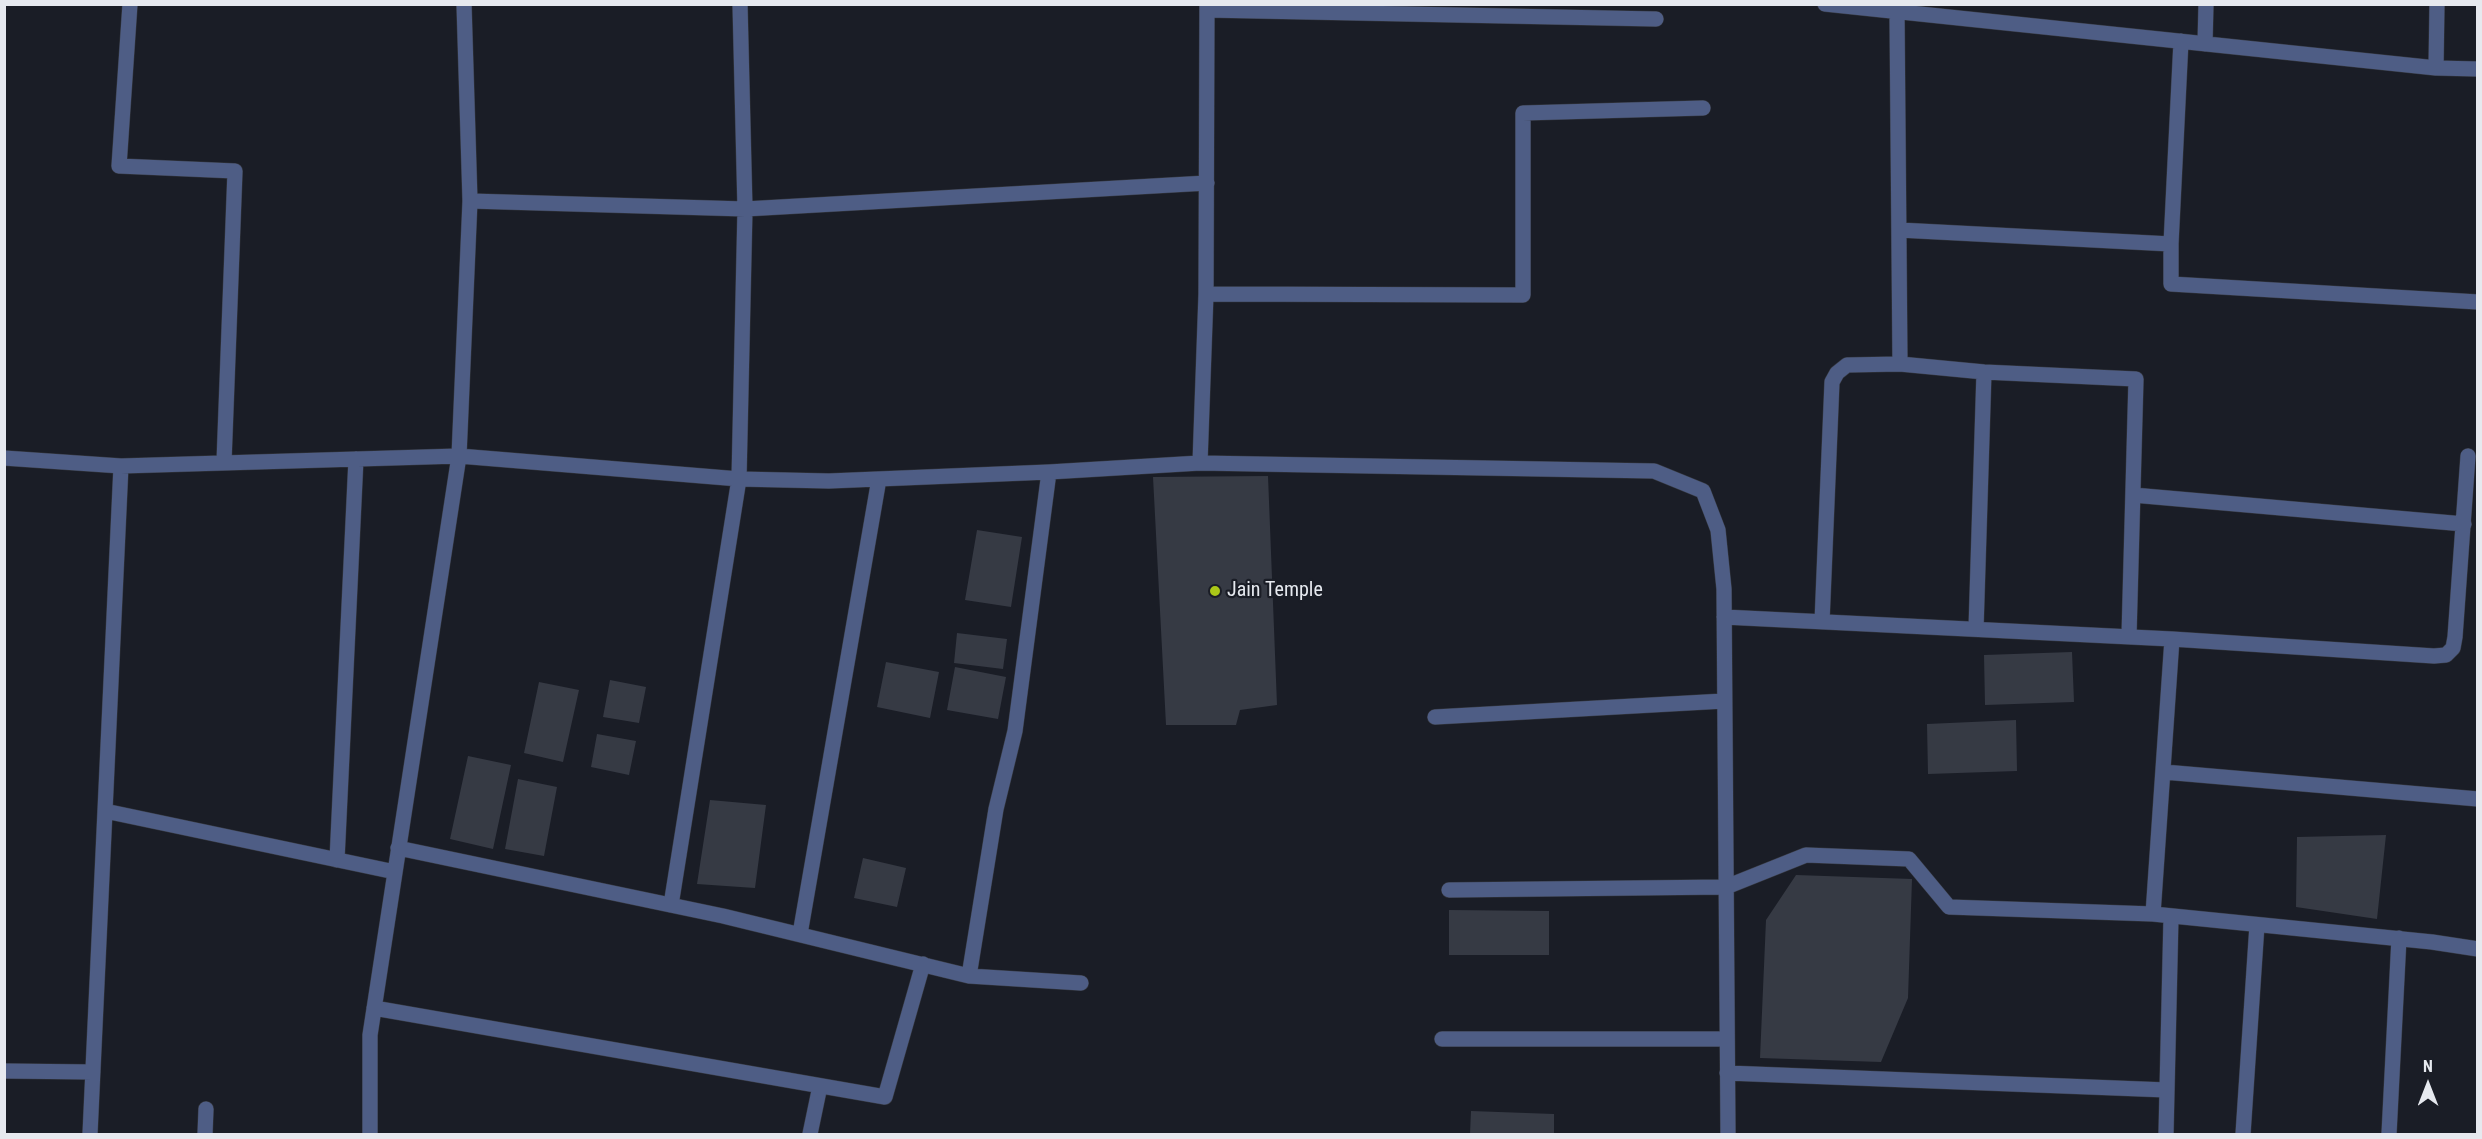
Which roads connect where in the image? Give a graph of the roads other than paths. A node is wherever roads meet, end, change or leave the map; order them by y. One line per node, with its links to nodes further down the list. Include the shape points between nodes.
1 (130, 4): 28 (street, via 119,166 235,171)
2 (464, 4): 16 (street)
3 (740, 4): 17 (street)
4 (1825, 4): 8 (street)
5 (2206, 4): 11 (street)
6 (2437, 4): 12 (street)
7 (1207, 7): 9 (street); 15 (street)
8 (1897, 12): 10 (street); 18 (street)
9 (1656, 19)
10 (2181, 41): 11 (street); 19 (street)
11 (2205, 44): 12 (street)
12 (2436, 68): 13 (street)
13 (2478, 69)
14 (1703, 108): 20 (street, via 1523,113 1523,295)
15 (1207, 183): 17 (street); 20 (street)
16 (470, 201): 17 (street); 24 (street)
17 (745, 209): 32 (street)
18 (1899, 230): 19 (street); 22 (street)
19 (2171, 244): 21 (street, via 2171,284)
20 (1206, 294): 29 (street)
21 (2478, 302)
22 (1900, 364): 23 (street); 37 (street, via 1847,365 1832,382)
23 (1984, 372): 34 (street, via 2136,379); 38 (street)
24 (459, 456): 27 (street); 32 (street); 46 (street)
25 (2468, 456): 35 (street)
26 (4, 458): 30 (street)
27 (356, 459): 28 (street); 47 (street)
28 (224, 462): 30 (street)
29 (1200, 463): 31 (street); 36 (street, via 1654,471 1703,491 1718,530)
30 (121, 466): 45 (street)
31 (1049, 472): 33 (street); 59 (street, via 1015,731 996,808)
32 (739, 479): 33 (street); 51 (street)
33 (879, 479): 55 (street)
34 (2133, 495): 35 (street); 39 (street)
35 (2464, 524): 40 (street, via 2455,637 2453,648 2446,655)
36 (1724, 617): 37 (street); 41 (street)
37 (1822, 622): 38 (street)
38 (1976, 629): 39 (street)
39 (2129, 636): 40 (street)
40 (2172, 639): 43 (street)
41 (1724, 701): 42 (street); 49 (street)
42 (1435, 717)
43 (2164, 772): 44 (street); 52 (street)
44 (2478, 799)
45 (105, 811): 47 (street); 65 (street)
46 (398, 848): 48 (street); 51 (street)
47 (337, 860): 48 (street)
48 (394, 872): 61 (street)
49 (1726, 887): 50 (street); 52 (street, via 1806,855 1909,859 1949,907); 63 (street)
50 (1449, 890)
51 (671, 905): 55 (street)
52 (2153, 914): 53 (street)
53 (2171, 917): 54 (street); 68 (street)
54 (2257, 925): 56 (street); 76 (street)
55 (800, 934): 58 (street)
56 (2399, 939): 57 (street); 77 (street)
57 (2478, 949)
58 (923, 964): 59 (street); 67 (street, via 885,1097)
59 (969, 976): 60 (street)
60 (1081, 983)
61 (374, 1008): 67 (street); 72 (street, via 370,1035)
62 (1442, 1039): 63 (street)
63 (1727, 1039): 66 (street)
64 (4, 1071): 65 (street)
65 (93, 1072): 70 (street)
66 (1727, 1073): 68 (street); 74 (street)
67 (820, 1086): 73 (street)
68 (2167, 1090): 75 (street)
69 (206, 1109): 71 (street)
70 (90, 1134)
71 (205, 1134)
72 (370, 1134)
73 (810, 1134)
74 (1728, 1134)
75 (2166, 1134)
76 (2243, 1134)
77 (2389, 1134)

